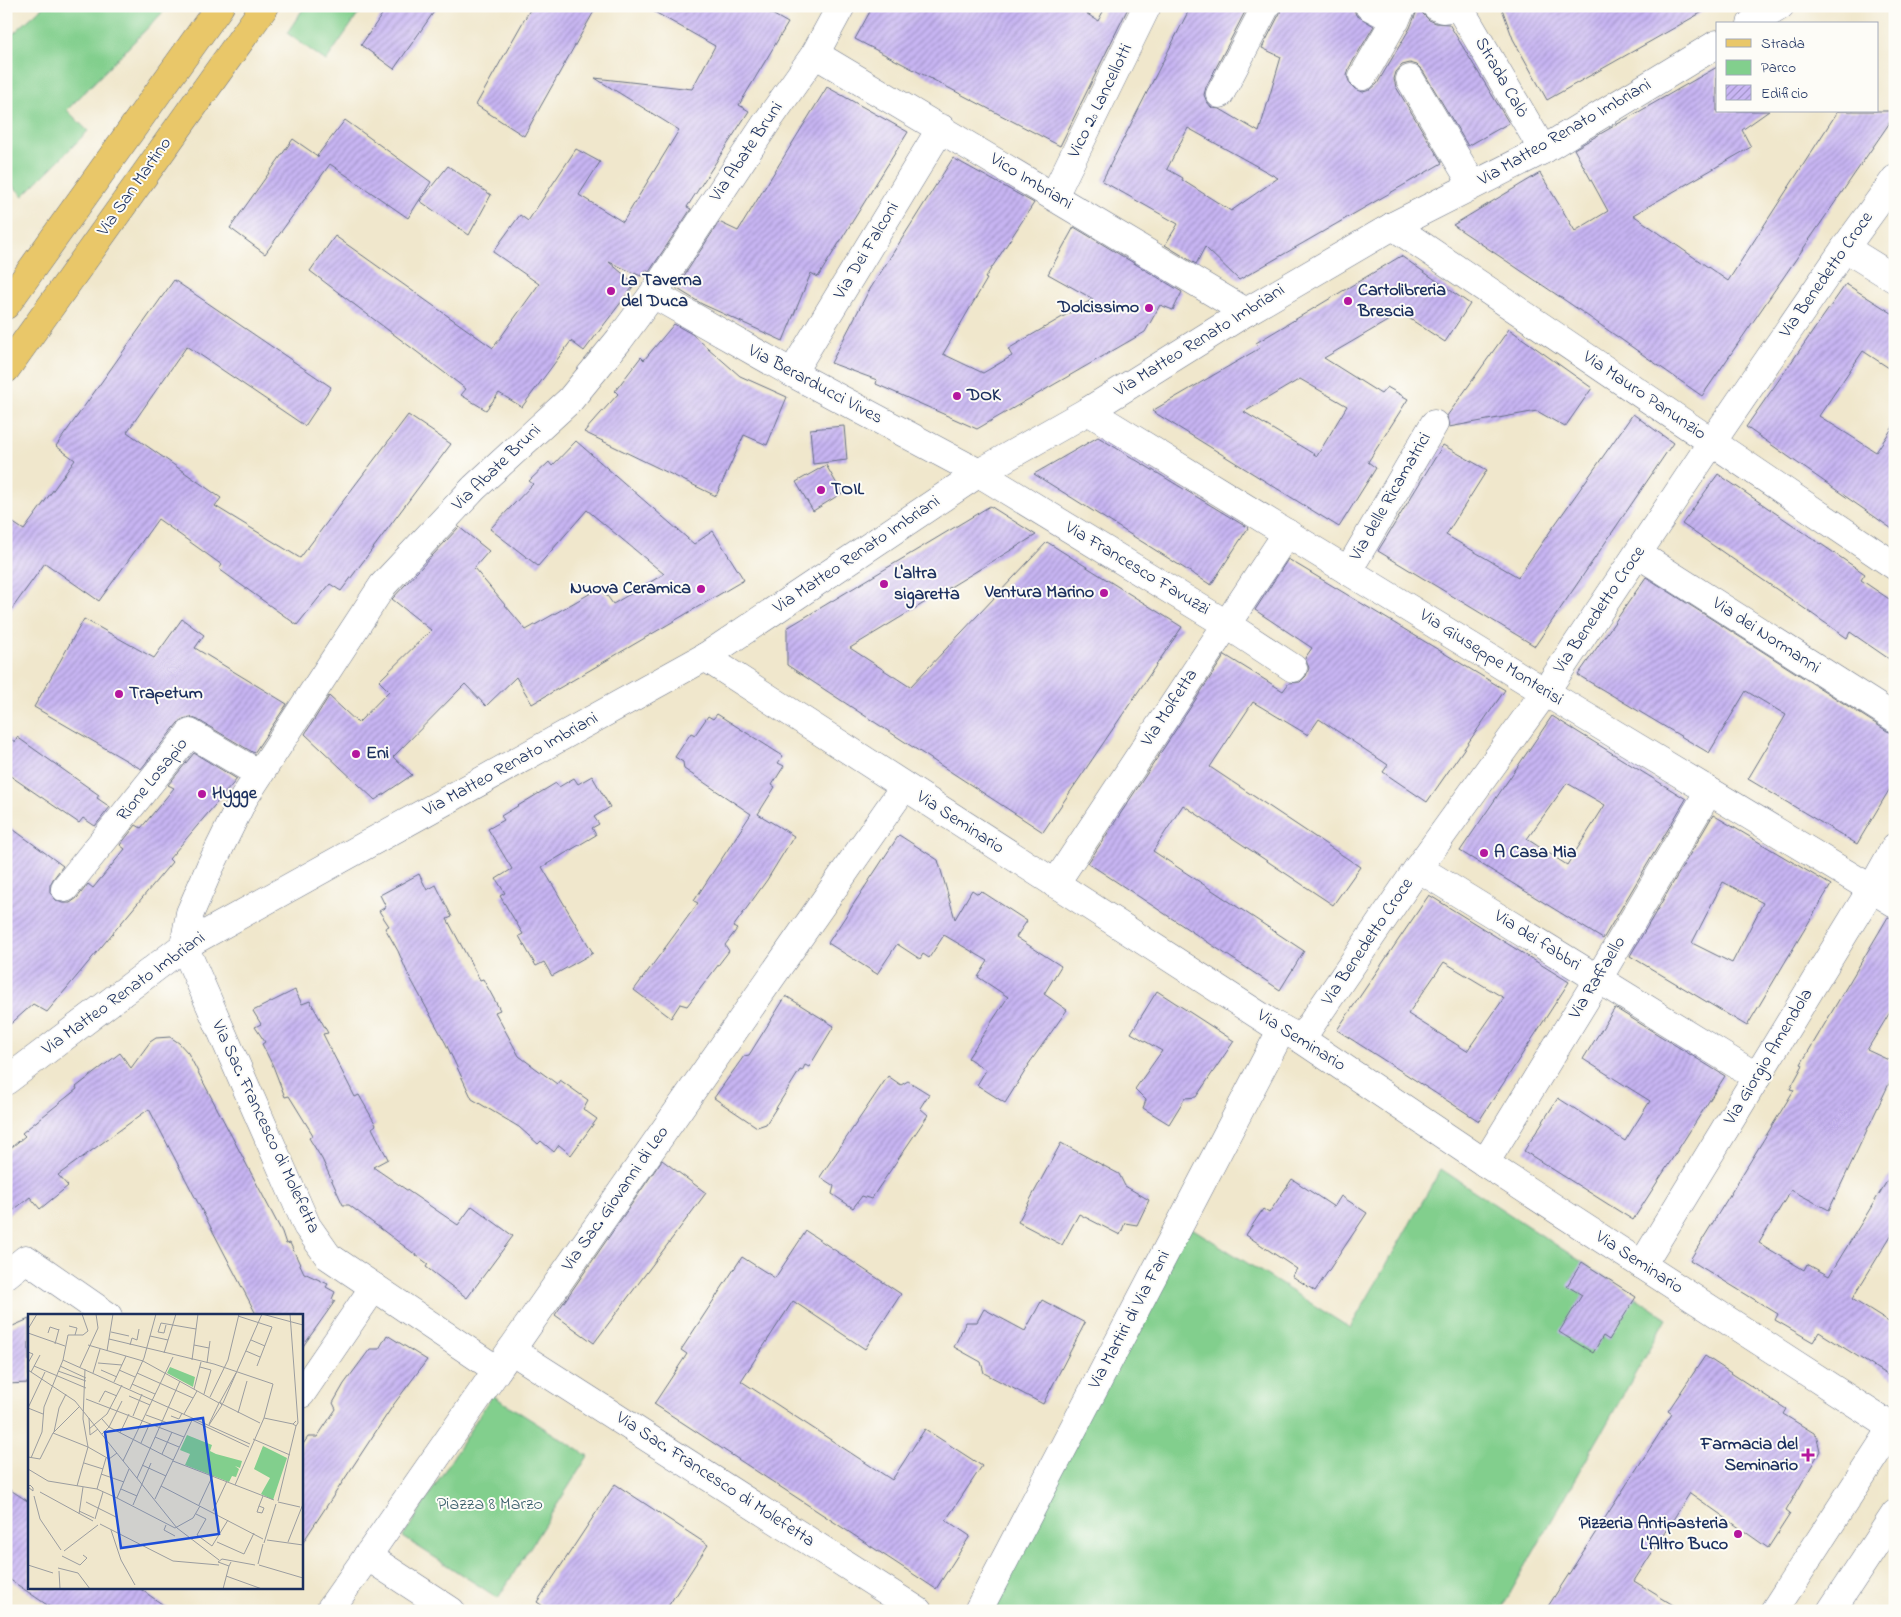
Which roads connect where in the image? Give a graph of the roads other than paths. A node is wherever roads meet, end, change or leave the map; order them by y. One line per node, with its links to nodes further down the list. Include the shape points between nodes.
1 (220, 6): 26 (main road, Via San Martino)
2 (264, 6): 28 (main road, Via San Martino)
3 (840, 6): 13 (street, Via Abate Bruni)
4 (1147, 6): 21 (street, Vico 2º Lancellotti)
5 (1266, 6): 16 (street)
6 (1370, 6): 10 (street)
7 (1436, 6): 8 (street, via 1442,9)
8 (1459, 6): 18 (street, Strada Calò)
9 (1780, 6): 11 (street)
10 (1399, 13): 14 (street)
11 (1755, 22)
12 (1716, 45): 18 (street, Via Matteo Renato Imbriani)
13 (815, 54): 17 (street, Vico Imbriani); 25 (street, Via Abate Bruni)
14 (1363, 76)
15 (1410, 79): 20 (street)
16 (1220, 94)
17 (941, 128): 21 (street, Vico Imbriani); 29 (street, Via Dei Falconi)
18 (1542, 150): 20 (street, Via Matteo Renato Imbriani)
19 (1895, 179): 23 (street, Via Benedetto Croce)
20 (1473, 185): 22 (street, Via Matteo Renato Imbriani)
21 (1054, 196): 27 (street, Vico Imbriani)
22 (1393, 226): 27 (street, Via Matteo Renato Imbriani); 32 (street, Via Mauro Panunzio)
23 (1845, 248): 24 (street); 32 (street, Via Benedetto Croce)
24 (1895, 279)
25 (653, 294): 29 (street, Via Berarducci Vives); 43 (street, Via Abate Bruni, via 570,400 474,488 383,585)
26 (6, 305)
27 (1246, 312): 30 (street, Via Matteo Renato Imbriani)
28 (6, 369)
29 (792, 373): 33 (street, Via Berarducci Vives)
30 (1088, 411): 33 (street, Via Matteo Renato Imbriani); 34 (street, Via Giuseppe Monterisi)
31 (1434, 424): 37 (street, Via delle Ricamatrici)
32 (1712, 442): 35 (street, Via Benedetto Croce); 36 (street, Via Mauro Panunzio)
33 (979, 472): 38 (street, Via Francesco Favuzzi); 39 (street, Via Matteo Renato Imbriani)
34 (1287, 533): 37 (street, Via Giuseppe Monterisi); 38 (street, Via Molfetta)
35 (1638, 554): 41 (street, Via Benedetto Croce); 42 (street, Via dei Normanni)
36 (1895, 566)
37 (1348, 571): 41 (street, Via Giuseppe Monterisi)
38 (1226, 624): 40 (street, Via Francesco Favuzzi); 48 (street, Via Molfetta)
39 (704, 657): 44 (street, Via Seminario); 52 (street, Via Matteo Renato Imbriani)
40 (1293, 668)
41 (1545, 692): 45 (street, Via Giuseppe Monterisi); 47 (street, Via Benedetto Croce)
42 (1895, 718)
43 (259, 774): 49 (street, Rione Losapio, via 190,733); 52 (street, Via Abate Bruni, via 203,883 190,913)
44 (904, 787): 48 (street, Via Seminario); 62 (street, Via Sac. Giovanni di Leo)
45 (1709, 791): 50 (street, Via Giuseppe Monterisi); 53 (street, Via Raffaello)
46 (1895, 847): 50 (street, Via Giorgio Amendola)
47 (1418, 868): 53 (street, Via dei fabbri); 54 (street, Via Benedetto Croce)
48 (1055, 884): 54 (street, Via Seminario)
49 (65, 888)
50 (1872, 888): 51 (street, Via Giuseppe Monterisi); 55 (street, Via Giorgio Amendola)
51 (1895, 902)
52 (184, 946): 56 (street, Via Matteo Renato Imbriani); 60 (street, Via Sac. Francesco di Molefetta, via 307,1226 328,1256)
53 (1598, 979): 55 (street, Via dei fabbri); 57 (street, Via Raffaello)
54 (1292, 1034): 57 (street, Via Seminario); 70 (street, Via Martiri di Via Fani)
55 (1757, 1077): 58 (street, Via Giorgio Amendola)
56 (6, 1081)
57 (1485, 1162): 58 (street, Via Seminario)
58 (1642, 1265): 64 (street, Via Seminario)
59 (6, 1274): 61 (street, via 26,1259)
60 (374, 1287): 62 (street, Via Sac. Francesco di Molefetta); 63 (street)
61 (105, 1314)
62 (504, 1360): 66 (street, Via Sac. Giovanni di Leo); 69 (street, Via Sac. Francesco di Molefetta)
63 (302, 1393)
64 (1894, 1428): 71 (street)
65 (1895, 1514): 72 (street)
66 (367, 1556): 67 (street, Via Sac. Giovanni di Leo); 68 (street)
67 (329, 1611)
68 (451, 1611)
69 (918, 1611)
70 (978, 1611)
71 (1774, 1611)
72 (1831, 1611)

